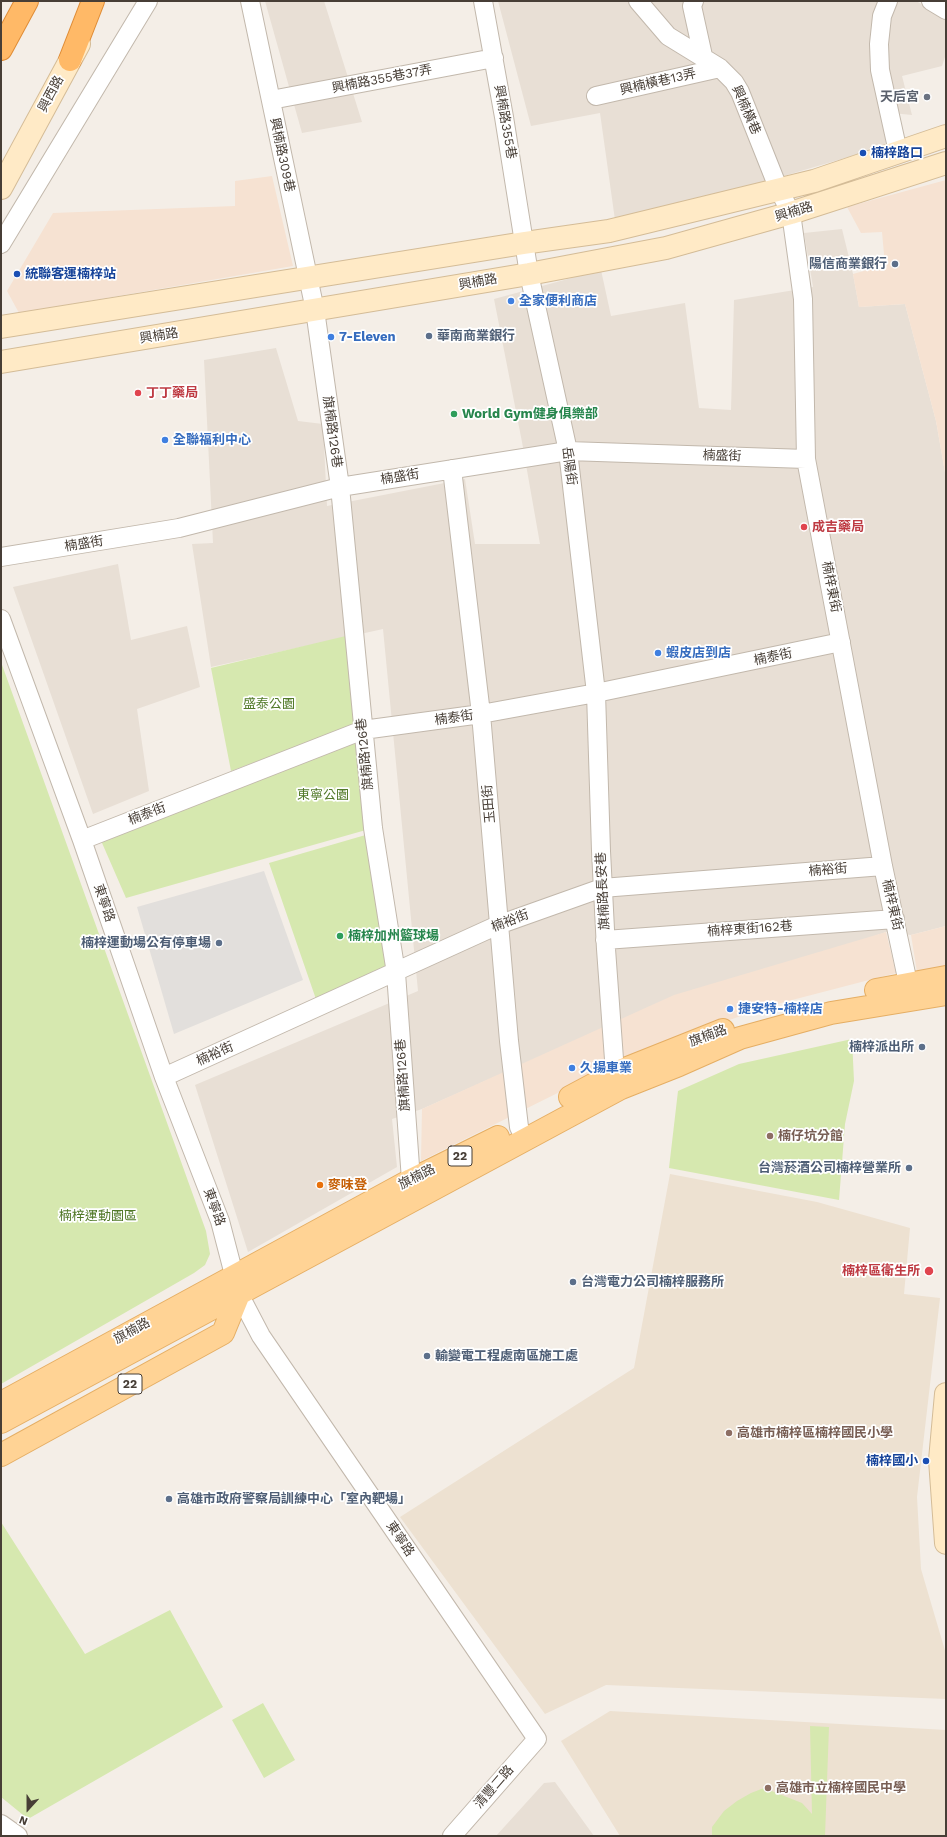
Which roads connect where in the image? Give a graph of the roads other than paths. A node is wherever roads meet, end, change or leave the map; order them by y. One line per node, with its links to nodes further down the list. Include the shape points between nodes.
1 (27, 1): 12 (highway)
2 (93, 1): 15 (highway)
3 (104, 1): 15 (street, 興西路)
4 (148, 1): 26 (street)
5 (250, 1): 18 (street, 興楠路309巷)
6 (483, 1): 14 (street, 興楠路355巷)
7 (638, 1): 13 (street, 興楠橫巷, via 668,36)
8 (694, 1): 13 (street, via 692,6)
9 (888, 1): 20 (street, via 882,16 880,70)
10 (931, 1): 11 (street)
11 (946, 10)
12 (1, 49)
13 (703, 56): 16 (street, 興楠橫巷)
14 (494, 58): 18 (street, 興楠路355巷37弄); 25 (street, 興楠路355巷)
15 (70, 60): 22 (street, 興西路)
16 (720, 68): 17 (street, 興楠橫巷13弄); 23 (street, 興楠橫巷, via 740,92)
17 (596, 96)
18 (271, 100): 28 (street, 興楠路309巷)
19 (946, 137): 20 (street, 興楠路)
20 (898, 152): 23 (street, 興楠路, via 814,181)
21 (946, 163): 24 (street, 興楠路)
22 (1, 188)
23 (779, 190): 24 (street, 楠梓東街); 25 (street, 興楠路, via 609,231)
24 (790, 213): 27 (street, 興楠路, via 666,248); 33 (street, 楠梓東街, via 803,299)
25 (524, 243): 27 (street, 岳陽街); 28 (street, 興楠路)
26 (1, 244)
27 (529, 274): 29 (street, 興楠路); 32 (street, 岳陽街)
28 (309, 279): 29 (street, 興楠路309巷); 30 (street, 興楠路)
29 (314, 310): 31 (street, 興楠路); 35 (street, 旗楠路126巷)
30 (1, 327)
31 (1, 362)
32 (568, 451): 33 (street, 楠盛街); 34 (street, 楠盛街); 39 (street, 岳陽街)
33 (806, 459): 38 (street, 楠梓東街)
34 (452, 469): 35 (street, 楠盛街); 40 (street, 玉田街)
35 (340, 487): 36 (street, 楠盛街, via 179,528); 41 (street, 旗楠路126巷)
36 (1, 557)
37 (1, 619): 42 (street, 東寧路)
38 (841, 642): 39 (street, 楠泰街); 43 (street, 楠梓東街)
39 (596, 693): 40 (street, 楠泰街); 44 (street, 旗楠路長安巷)
40 (481, 714): 41 (street, 楠泰街); 46 (street, 玉田街)
41 (362, 730): 42 (street, 楠泰街); 48 (street, 旗楠路126巷, via 373,828)
42 (82, 840): 52 (street, 東寧路)
43 (883, 866): 44 (street, 楠裕街); 45 (street, 楠梓東街)
44 (602, 888): 46 (street, 楠裕街); 47 (street, 旗楠路長安巷)
45 (895, 919): 47 (street, 楠梓東街162巷); 50 (street, 楠梓東街)
46 (498, 925): 48 (street, 楠裕街); 54 (street, 玉田街)
47 (605, 940): 53 (street, 旗楠路長安巷)
48 (396, 973): 52 (street, 楠裕街); 55 (street, 旗楠路126巷)
49 (946, 977): 50 (main road, 旗楠路 / 22)
50 (908, 983): 53 (main road, 旗楠路 / 22, via 774,1012 676,1048)
51 (946, 994): 53 (main road, 旗楠路 / 22, via 832,1012 747,1036)
52 (164, 1077): 56 (street, 東寧路, via 220,1221)
53 (618, 1081): 54 (main road, 旗楠路 / 22)
54 (522, 1133): 55 (main road, 旗楠路 / 22)
55 (414, 1188): 56 (main road, 旗楠路 / 22)
56 (237, 1285): 58 (main road, 旗楠路 / 22); 59 (main road, 旗楠路 / 22); 60 (main road, 22, via 223,1332); 62 (street, 東寧路, via 261,1336)
57 (946, 1394): 61 (street, via 940,1460)
58 (1, 1403)
59 (1, 1422)
60 (1, 1455)
61 (946, 1543)
62 (537, 1739): 65 (street, 清豐二路)
63 (1, 1824): 64 (street)
64 (18, 1836)
65 (452, 1836)

